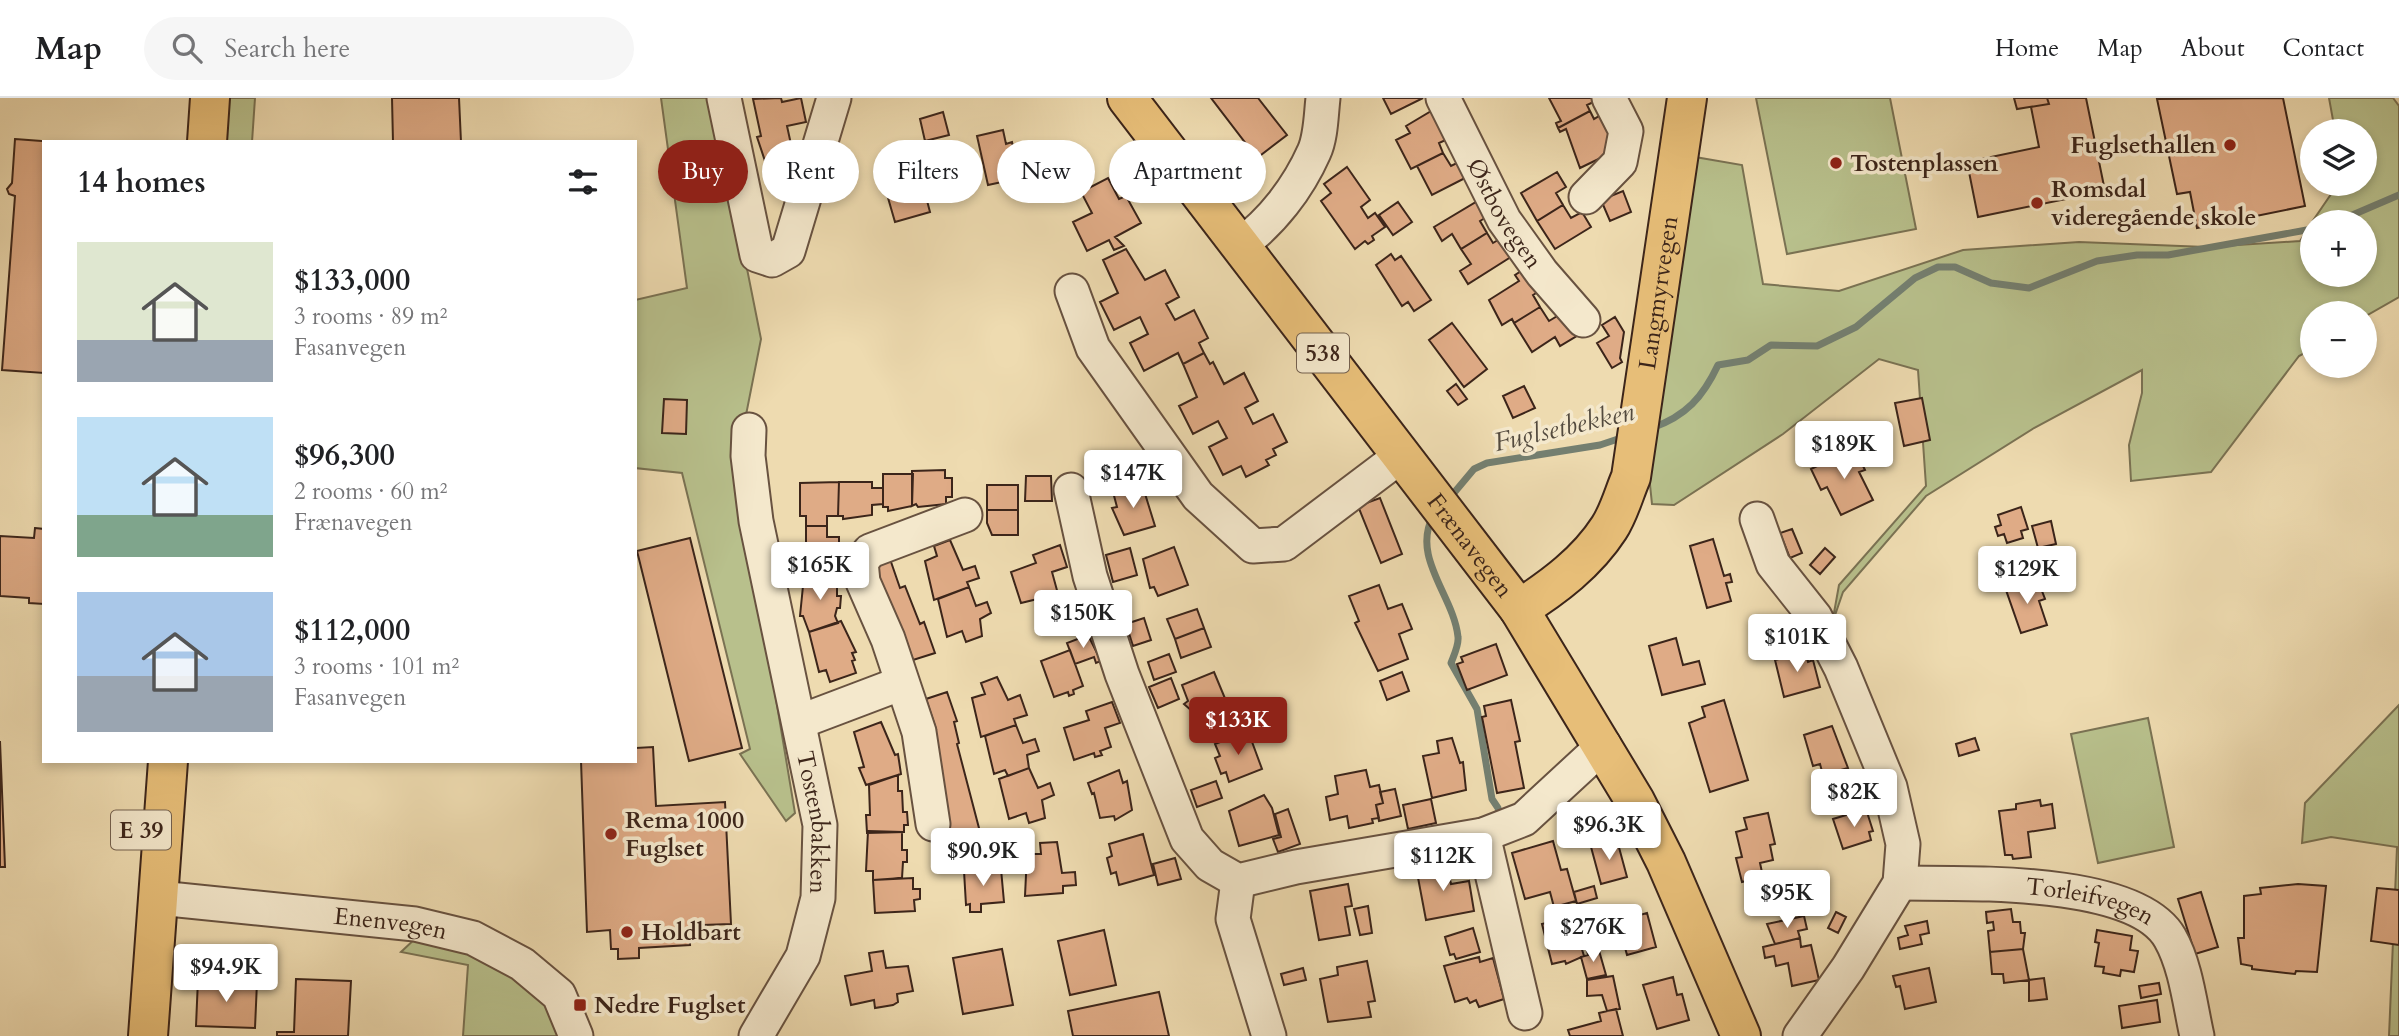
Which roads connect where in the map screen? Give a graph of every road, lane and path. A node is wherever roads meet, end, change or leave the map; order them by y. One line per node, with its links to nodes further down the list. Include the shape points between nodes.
1 (189, 98): 10 (main road)
2 (210, 98): 11 (main road)
3 (724, 98): 4 (street, via 757,255 772,260 788,251)
4 (834, 98)
5 (1127, 98): 13 (main road, Frænavegen / 538)
6 (1323, 98): 13 (street, via 1315,150 1284,203)
7 (1443, 98): 15 (street, Østbovegen, via 1504,220)
8 (1609, 98): 12 (street, via 1626,131 1620,162)
9 (1687, 98): 21 (main road, Langmyrvegen, via 1631,477 1610,527 1580,564)
10 (186, 140)
11 (207, 140)
12 (1586, 198)
13 (1241, 245): 17 (main road, Frænavegen / 538)
14 (1072, 291): 17 (street, via 1093,348 1198,496 1253,546 1284,544)
15 (1583, 320)
16 (749, 430): 23 (street, Tostenbakken, via 747,456 756,521)
17 (1402, 455): 21 (main road, Frænavegen / 538)
18 (1071, 490): 29 (street, via 1090,576 1122,674 1188,839 1210,865)
19 (965, 515): 22 (street, via 870,551 861,562 863,582)
20 (1757, 519): 30 (street, via 1773,564 1815,617 1863,717 1889,787 1903,844)
21 (1519, 609): 24 (main road, Frænavegen / 538)
22 (902, 684): 23 (street, Tostenbakken); 27 (street, via 919,732)
23 (799, 722): 36 (street, Tostenbakken, via 820,825 818,898 803,956)
24 (1604, 745): 28 (street, via 1524,819); 38 (main road, Frænavegen / 538, via 1666,862)
25 (146, 763): 33 (main road, E 39)
26 (168, 763): 31 (main road, E 39)
27 (933, 824)
28 (1483, 835): 29 (street); 32 (street)
29 (1238, 881): 37 (street, via 1233,919)
30 (1900, 883): 39 (street, via 1849,968); 40 (street, Torleifvegen, via 2082,892 2132,908 2158,922 2171,938)
31 (159, 898): 34 (main road, E 39); 35 (street, Enenvegen, via 415,924 473,938 522,964 559,995)
32 (1525, 1013)
33 (127, 1036)
34 (148, 1036)
35 (576, 1036)
36 (756, 1036)
37 (1269, 1036)
38 (1741, 1036)
39 (1800, 1036)
40 (2197, 1036)

